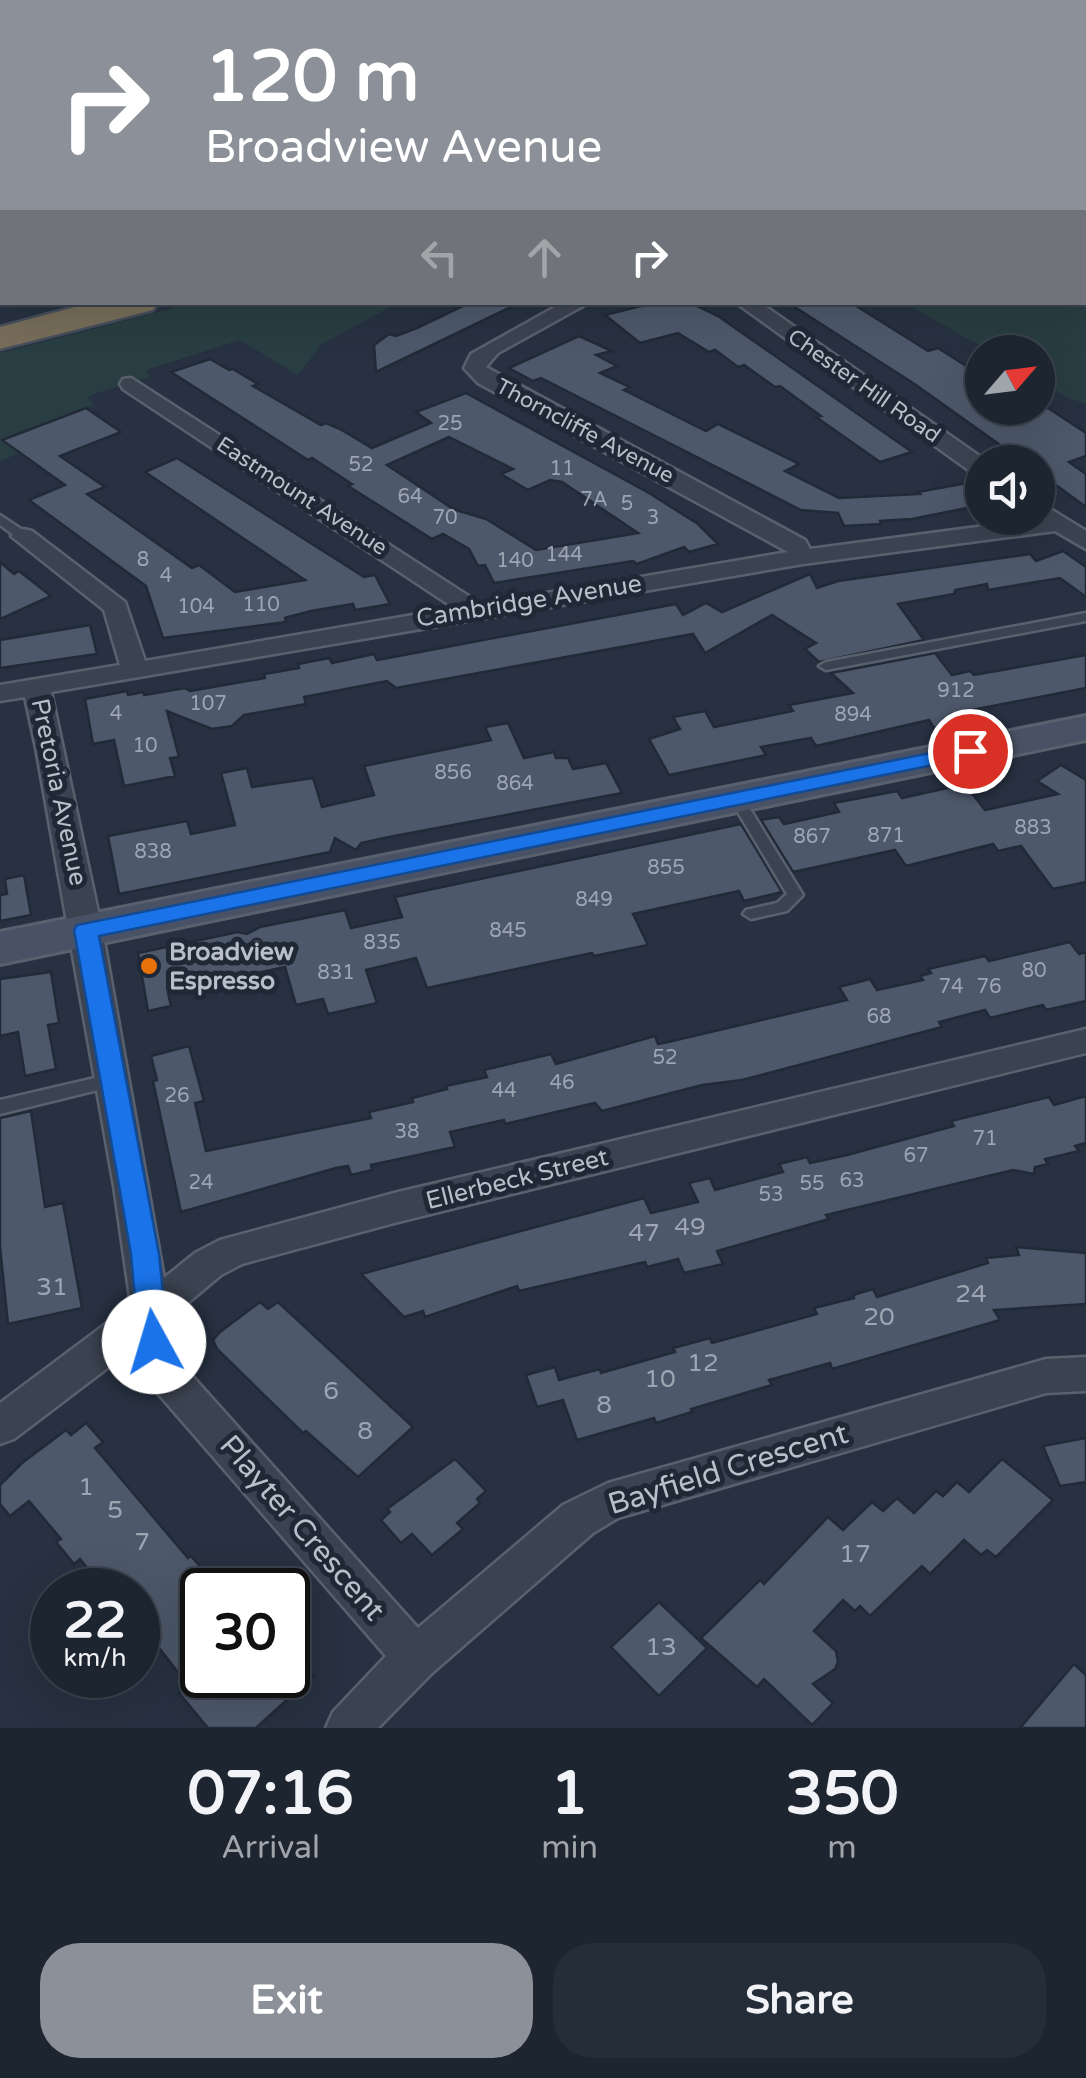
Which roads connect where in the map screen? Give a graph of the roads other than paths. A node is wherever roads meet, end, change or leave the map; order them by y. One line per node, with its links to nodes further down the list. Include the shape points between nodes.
1 (68, 305): 5 (highway)
2 (128, 305): 6 (highway)
3 (574, 305): 14 (street, Thorncliffe Avenue, via 491,349 475,368 796,544)
4 (749, 305): 8 (street, Chester Hill Road)
5 (0, 323)
6 (0, 338)
7 (130, 384): 15 (street, Eastmount Avenue)
8 (965, 457)
9 (0, 519): 12 (lane)
10 (1055, 520): 13 (street)
11 (965, 529): 14 (street, Cambridge Avenue)
12 (23, 536): 18 (street, via 116,607)
13 (1086, 542)
14 (803, 556): 15 (street, Cambridge Avenue)
15 (473, 610): 18 (street, Cambridge Avenue)
16 (1086, 617): 17 (lane)
17 (826, 666)
18 (134, 669): 19 (street, Cambridge Avenue)
19 (36, 686): 20 (street, Cambridge Avenue); 24 (street, Pretoria Avenue)
20 (0, 693)
21 (1086, 728): 22 (main road)
22 (737, 799): 23 (lane, via 795,895 782,907); 24 (main road)
23 (751, 914)
24 (86, 930): 25 (main road); 27 (street, Pretoria Avenue)
25 (0, 948)
26 (1086, 1041): 29 (street, Ellerbeck Street, via 267,1240 208,1264)
27 (112, 1080): 28 (lane); 29 (street, Pretoria Avenue)
28 (0, 1107)
29 (150, 1312): 31 (street, Ellerbeck Street); 32 (street, Playter Crescent, via 169,1378)
30 (1086, 1374): 32 (street, Bayfield Crescent, via 1046,1376 608,1502 578,1519)
31 (0, 1426)
32 (416, 1658): 33 (street)
33 (349, 1728)

